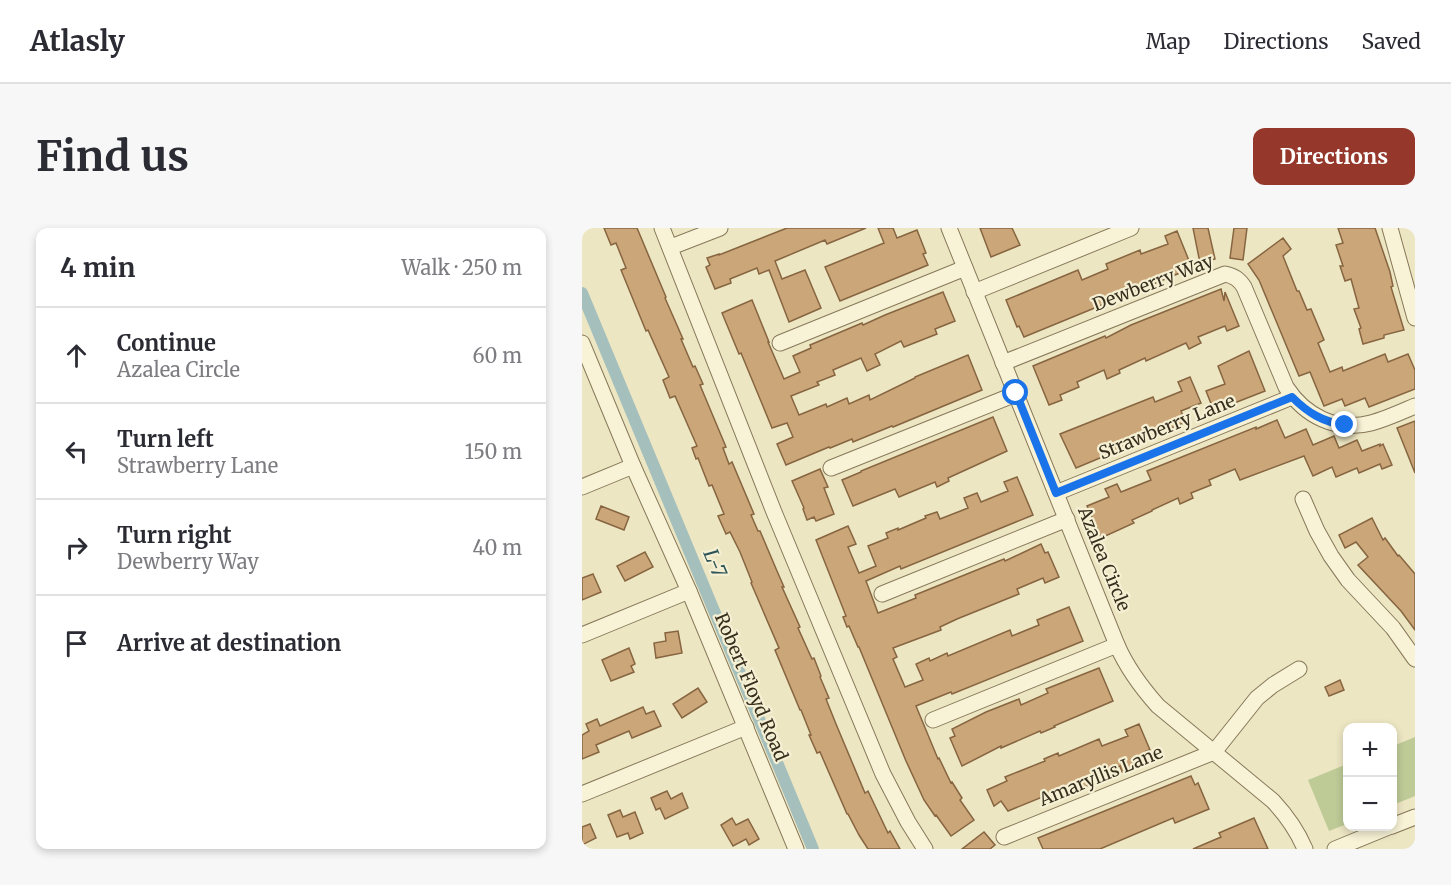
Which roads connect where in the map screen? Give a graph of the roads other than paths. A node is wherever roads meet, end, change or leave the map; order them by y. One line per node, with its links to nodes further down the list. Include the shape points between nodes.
1 (663, 228): 7 (street)
2 (720, 228): 7 (street)
3 (949, 228): 8 (street, Azalea Circle)
4 (1131, 228): 6 (street)
5 (1390, 228): 10 (street)
6 (1097, 234): 9 (street)
7 (671, 247): 38 (street, via 774,512 883,774)
8 (965, 268): 9 (street, Azalea Circle); 11 (street)
9 (974, 292): 13 (street, Azalea Circle)
10 (1415, 318)
11 (780, 343)
12 (583, 348): 17 (street, Robert Floyd Road)
13 (1003, 363): 14 (street, Azalea Circle); 15 (street, Dewberry Way, via 1225,274 1244,287 1281,380)
14 (1016, 393): 18 (street); 20 (street, Azalea Circle)
15 (1292, 397): 16 (street, Dewberry Way, via 1319,418 1345,425 1371,423); 20 (street, Strawberry Lane)
16 (1415, 406)
17 (633, 466): 19 (street); 23 (street, Robert Floyd Road)
18 (831, 468)
19 (582, 487)
20 (1056, 493): 22 (street, Azalea Circle)
21 (1303, 499): 27 (street, via 1331,556)
22 (1066, 519): 24 (street); 26 (street, Azalea Circle)
23 (689, 591): 25 (street); 30 (street, Robert Floyd Road)
24 (882, 594)
25 (582, 635)
26 (1117, 645): 29 (street); 31 (street, Azalea Circle, via 1144,691)
27 (1415, 659)
28 (1299, 669): 31 (street, via 1257,698)
29 (933, 720)
30 (746, 727): 32 (street); 37 (street, Robert Floyd Road)
31 (1214, 752): 36 (street, Amaryllis Lane); 39 (street, Azalea Circle, via 1286,814)
32 (582, 794)
33 (1415, 817): 34 (street)
34 (1397, 824)
35 (1380, 831): 40 (street)
36 (1004, 837)
37 (796, 849)
38 (925, 849)
39 (1305, 849)
40 (1335, 849)

